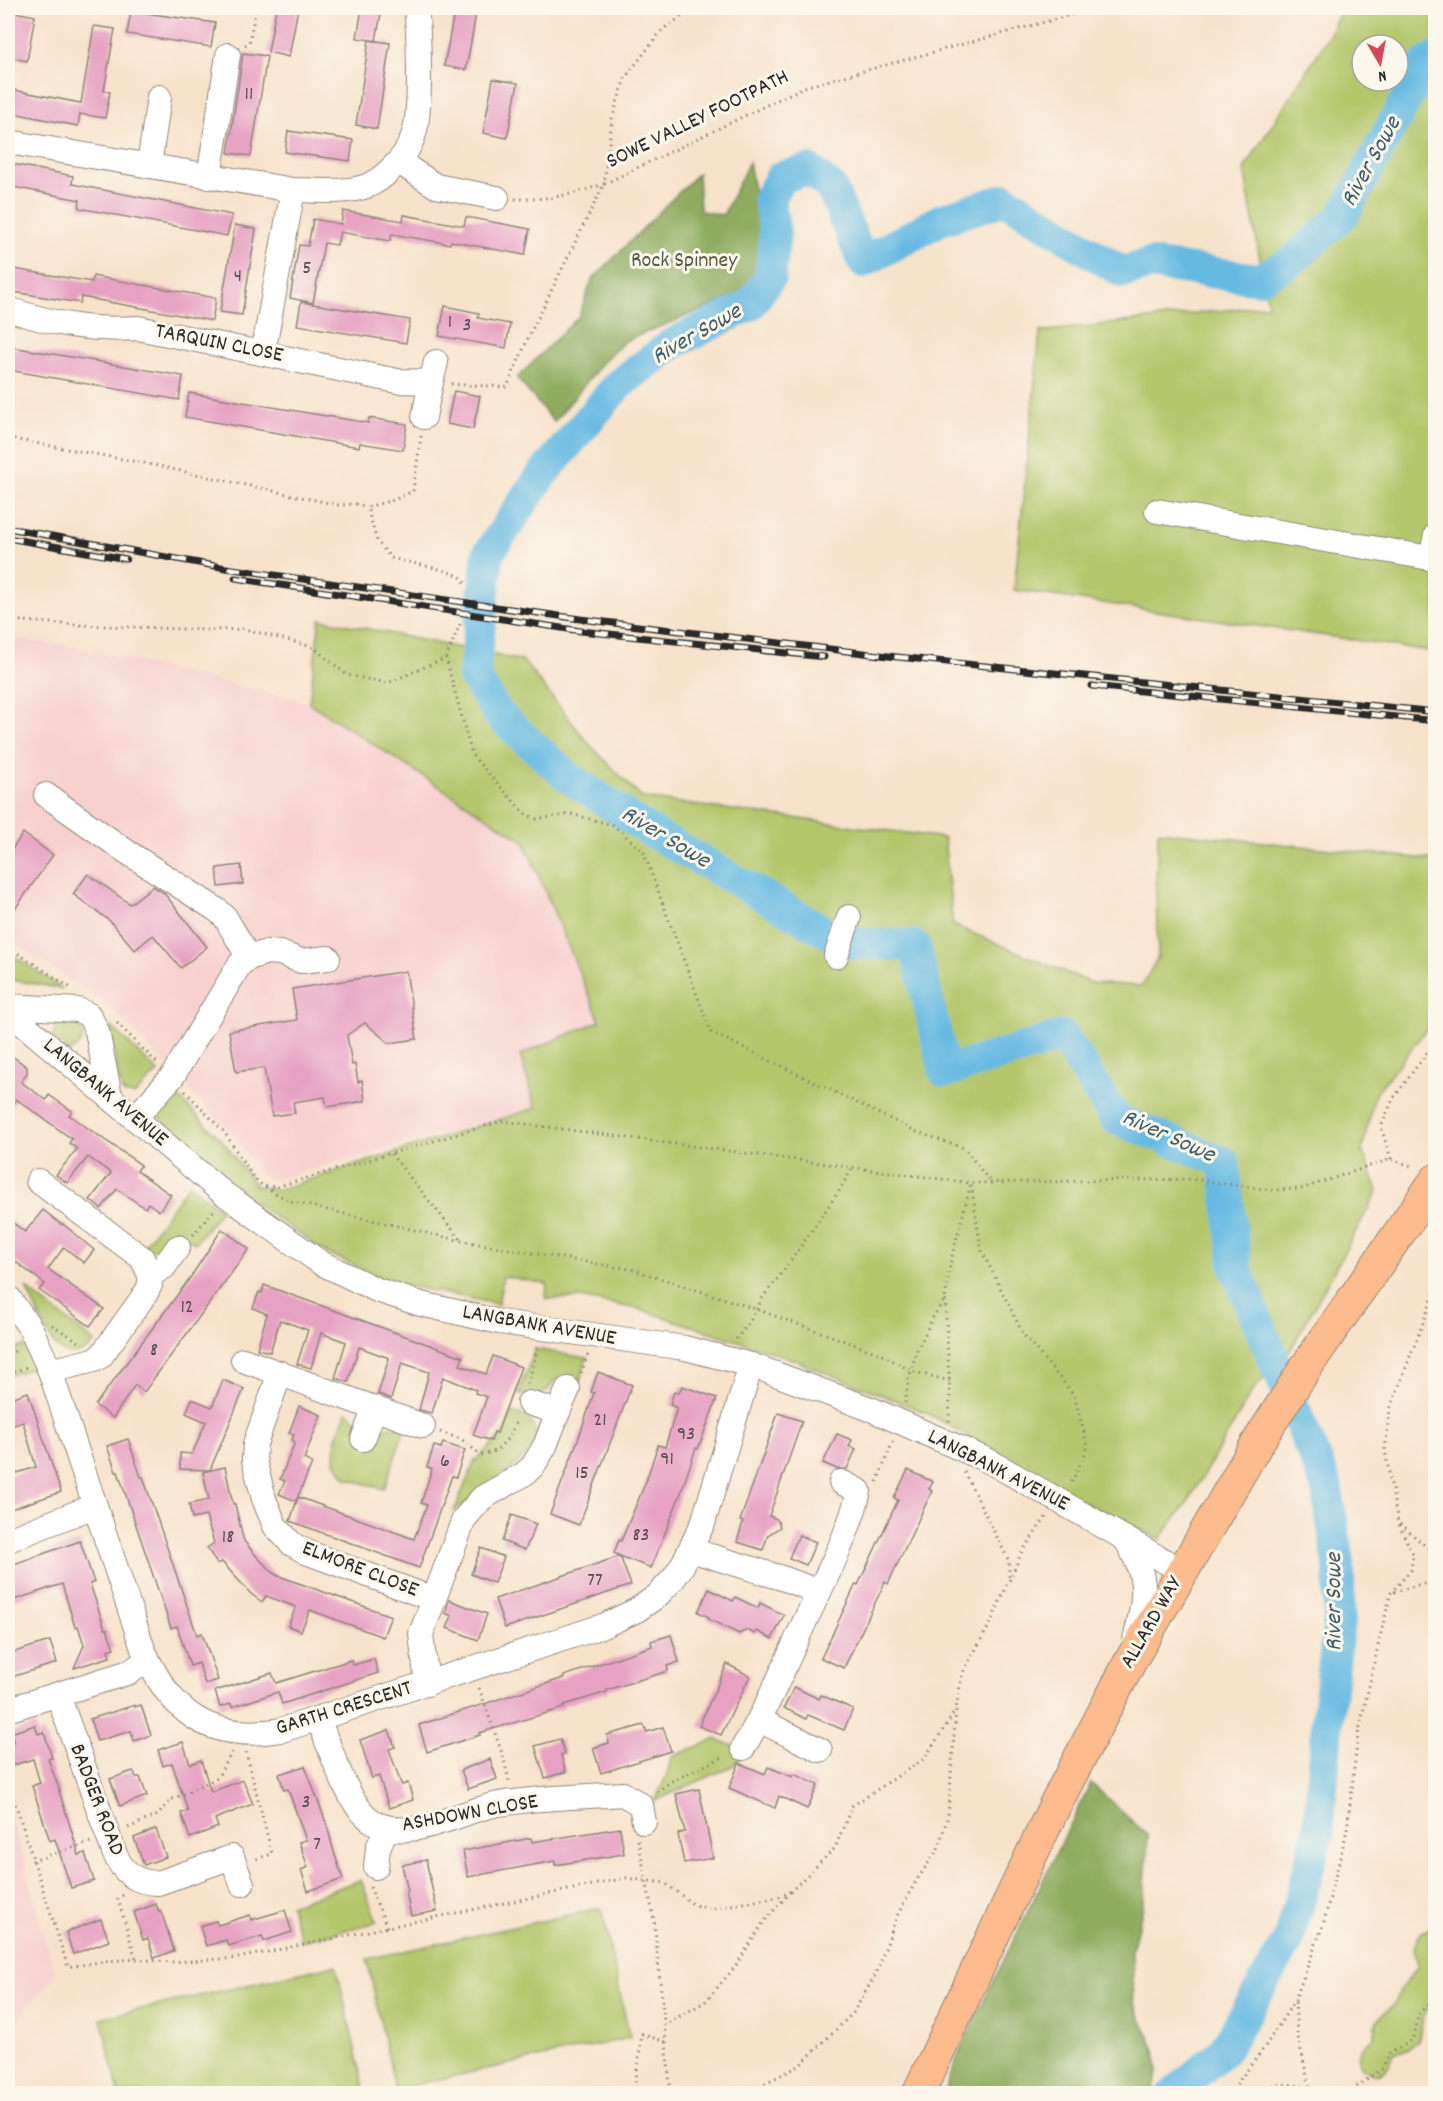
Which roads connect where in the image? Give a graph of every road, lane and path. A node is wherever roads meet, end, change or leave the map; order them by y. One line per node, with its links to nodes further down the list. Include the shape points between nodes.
1 (256, 8): 5 (path, via 249,43)
2 (416, 8): 8 (street, via 420,43 418,118 411,144)
3 (694, 8): 11 (path, via 662,30 626,78 612,119)
4 (1097, 8): 11 (path, SOWE VALLEY FOOTPATH, via 804,87)
5 (228, 55): 10 (street)
6 (159, 97): 9 (street)
7 (8, 142): 9 (street)
8 (399, 162): 12 (street, via 367,186 340,191); 13 (street, via 436,186)
9 (149, 166): 10 (street)
10 (209, 177): 12 (street)
11 (604, 184): 13 (path, via 570,196); 16 (path, SOWE VALLEY FOOTPATH, via 507,387)
12 (293, 190): 15 (street)
13 (497, 198)
14 (8, 309): 15 (street, TARQUIN CLOSE, via 68,326 138,328)
15 (263, 353): 16 (street, TARQUIN CLOSE, via 397,381)
16 (434, 372): 17 (street)
17 (424, 417): 19 (path, via 412,491)
18 (8, 438): 19 (path, via 154,465 338,506)
19 (367, 507): 22 (path, via 376,541 391,558 460,576)
20 (1157, 511): 21 (street)
21 (1434, 551)
22 (465, 583)
23 (8, 620): 25 (path, via 245,629 313,647 347,675 388,683)
24 (460, 624): 25 (path)
25 (446, 658): 46 (path, via 472,755 524,813 537,819 571,814 613,825 643,851 711,1032 917,1132 964,1148)
26 (46, 795): 30 (street, via 217,910)
27 (849, 917): 29 (street)
28 (8, 947): 32 (path)
29 (836, 956)
30 (249, 958): 31 (street, via 267,952 301,961); 37 (street, via 240,964)
31 (328, 958)
32 (74, 990)
33 (8, 1006): 38 (street, via 78,1010 89,1015 97,1031)
34 (8, 1011): 38 (street, LANGBANK AVENUE)
35 (110, 1016): 37 (path)
36 (1436, 1044): 41 (path, via 1393,1099 1381,1127)
37 (172, 1077): 39 (street); 47 (path, via 225,1133)
38 (110, 1096): 39 (street, LANGBANK AVENUE)
39 (135, 1118): 48 (street, LANGBANK AVENUE)
40 (390, 1154): 42 (path, via 502,1121); 47 (path, via 276,1187); 49 (path)
41 (1391, 1159): 43 (path); 46 (path, via 1301,1189 1271,1190 1191,1179)
42 (853, 1167): 45 (path); 54 (path)
43 (1425, 1174): 79 (main road, ALLARD WAY, via 1408,1217 1310,1361)
44 (38, 1180): 51 (street, via 142,1258)
45 (970, 1183): 46 (path); 61 (path, via 945,1299 916,1353); 72 (path, via 981,1249 1017,1324 1074,1395 1088,1447 1073,1482)
46 (992, 1184)
47 (263, 1186): 49 (path, via 289,1201)
48 (223, 1193): 50 (path, via 189,1240); 55 (street, LANGBANK AVENUE, via 321,1263 377,1290 421,1304)
49 (462, 1241): 54 (path, via 634,1270)
50 (178, 1247): 51 (street, via 165,1267)
51 (150, 1275): 57 (street, via 146,1293)
52 (1436, 1289): 74 (path, via 1390,1408 1385,1450)
53 (15, 1306): 57 (path); 60 (street, GARTH CRESCENT, via 31,1329)
54 (756, 1309): 59 (path, via 737,1337); 61 (path, via 881,1353)
55 (543, 1328): 56 (street, LANGBANK AVENUE); 65 (path, via 523,1402)
56 (596, 1336): 59 (street, LANGBANK AVENUE, via 685,1348); 64 (path, via 576,1390)
57 (101, 1356): 60 (street)
58 (243, 1360): 62 (street)
59 (741, 1362): 69 (street, LANGBANK AVENUE, via 873,1410); 77 (street, GARTH CRESCENT, via 703,1523)
60 (50, 1371): 73 (street, GARTH CRESCENT)
61 (911, 1371): 63 (path); 69 (path)
62 (280, 1373): 66 (street); 83 (street, ELMORE CLOSE, via 254,1451 264,1500 275,1526 306,1552)
63 (950, 1381)
64 (568, 1389): 67 (street)
65 (529, 1403): 67 (street); 68 (path, via 508,1438 496,1451 481,1455 461,1439)
66 (375, 1408): 68 (street); 70 (street)
67 (558, 1412): 83 (street, via 533,1466 482,1498 464,1519)
68 (423, 1426)
69 (897, 1432): 71 (path, via 877,1478); 72 (street, LANGBANK AVENUE, via 989,1461)
70 (363, 1439)
71 (859, 1486): 81 (street, via 855,1509)
72 (1058, 1501): 76 (street, LANGBANK AVENUE); 90 (path, via 1022,1552 963,1674)
73 (94, 1506): 75 (street); 84 (street, GARTH CRESCENT)
74 (1398, 1523): 78 (path); 82 (path, via 1413,1554 1411,1570)
75 (8, 1540)
76 (1126, 1540): 79 (street, LANGBANK AVENUE); 85 (street, via 1144,1581)
77 (691, 1550): 81 (street); 86 (street, GARTH CRESCENT, via 666,1588 620,1619)
78 (1436, 1555)
79 (1182, 1571): 85 (main road, ALLARD WAY)
80 (1436, 1582): 82 (path)
81 (819, 1592): 92 (street)
82 (1391, 1593): 110 (path, via 1358,1735 1347,1830 1323,1925)
83 (433, 1599): 87 (street, via 421,1634)
84 (148, 1660): 88 (street, via 130,1672); 93 (street, GARTH CRESCENT, via 172,1698 196,1720 223,1730)
85 (1131, 1660): 117 (main road, ALLARD WAY, via 1056,1803)
86 (473, 1669): 87 (street, GARTH CRESCENT); 97 (path, via 503,1756)
87 (427, 1684): 91 (street, GARTH CRESCENT)
88 (57, 1695): 89 (street); 100 (street, BADGER ROAD)
89 (10, 1709)
90 (956, 1709): 106 (path, via 924,1759 852,1806 835,1848); 116 (path, via 948,1816 938,1849 897,1916 876,1974 853,2013 799,2066)
91 (318, 1719): 93 (street, GARTH CRESCENT, via 282,1730); 99 (street, ASHDOWN CLOSE, via 357,1807 368,1818)
92 (759, 1720): 94 (street); 95 (street)
93 (244, 1732): 100 (path, via 217,1778 171,1800 158,1815); 103 (path, via 246,1760 272,1854)
94 (743, 1748): 98 (path, via 670,1782)
95 (820, 1750)
96 (8, 1781): 101 (path)
97 (514, 1802): 98 (street, ASHDOWN CLOSE, via 623,1794); 99 (street, ASHDOWN CLOSE, via 486,1806 421,1827)
98 (642, 1813)
99 (387, 1827): 102 (street, ASHDOWN CLOSE, via 378,1848)
100 (108, 1837): 101 (path); 104 (street, BADGER ROAD, via 118,1863)
101 (32, 1861): 108 (path, via 68,1967)
102 (376, 1867): 107 (path, via 370,1870 369,1885)
103 (238, 1875): 104 (street, BADGER ROAD, via 232,1857 158,1882)
104 (132, 1877): 108 (path, via 126,1893 118,1899)
105 (648, 1886): 111 (path)
106 (790, 1892): 107 (path, via 713,1908 694,1905 665,1883 626,1878); 111 (path, via 705,2002)
107 (387, 1927): 108 (path, via 238,1958 171,1962)
108 (136, 1959)
109 (1436, 1992): 120 (path, via 1418,2014 1412,2039 1390,2051 1383,2068)
110 (1295, 2000): 113 (path, via 1297,2033); 118 (path)
111 (664, 2025): 112 (path)
112 (666, 2042): 114 (path, via 642,2034); 115 (path)
113 (1310, 2089): 118 (path, via 1299,2084 1278,2085); 119 (path)
114 (634, 2094)
115 (671, 2094)
116 (743, 2094)
117 (918, 2094)
118 (1230, 2094)
119 (1313, 2094)
120 (1347, 2094)

